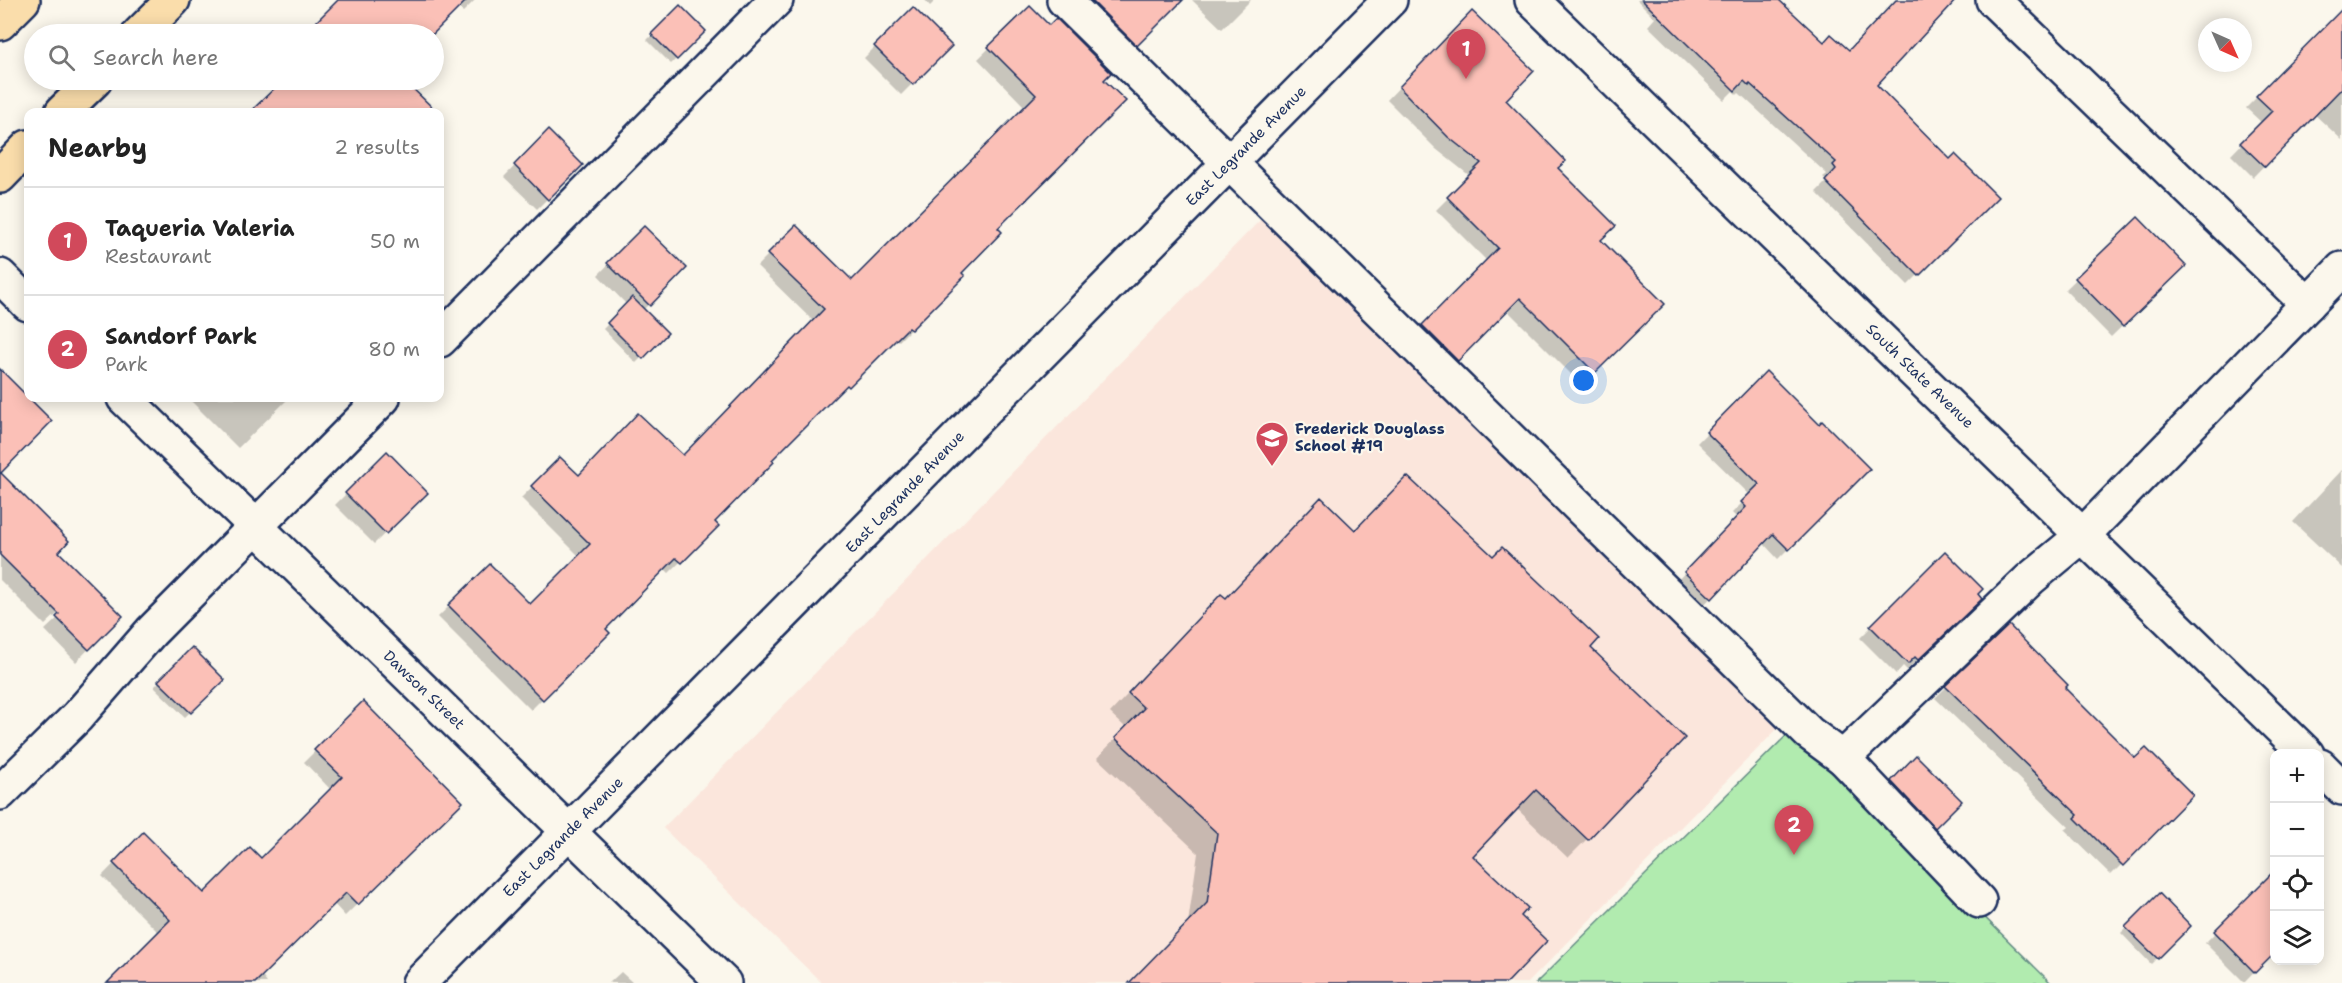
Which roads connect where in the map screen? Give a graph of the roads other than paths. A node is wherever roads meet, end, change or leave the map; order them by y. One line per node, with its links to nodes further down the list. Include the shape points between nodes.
1 (23, 0): 8 (main road)
2 (173, 0): 9 (main road)
3 (776, 0): 19 (street)
4 (1064, 0): 13 (street)
5 (1390, 0): 13 (street, East Legrande Avenue)
6 (1532, 0): 23 (street, South State Avenue)
7 (1993, 0): 18 (street)
8 (0, 23)
9 (149, 24)
10 (85, 90): 11 (main road)
11 (66, 108)
12 (24, 151): 14 (main road)
13 (1229, 163): 25 (street, via 1809,733); 29 (street, East Legrande Avenue)
14 (0, 176)
15 (2342, 269): 18 (street)
16 (0, 276): 17 (street)
17 (24, 300)
18 (2308, 304): 23 (street)
19 (444, 336)
20 (128, 402): 22 (street, Dawson Street)
21 (379, 402): 22 (street)
22 (256, 526): 28 (street); 29 (street, Dawson Street)
23 (2083, 535): 24 (street, South State Avenue); 25 (street, via 2030,579)
24 (2303, 749)
25 (1844, 758): 30 (street)
26 (2324, 771): 27 (street)
27 (2342, 788)
28 (0, 793)
29 (569, 831): 31 (street, East Legrande Avenue); 32 (street, Dawson Street)
30 (1979, 901)
31 (419, 983)
32 (724, 983)

